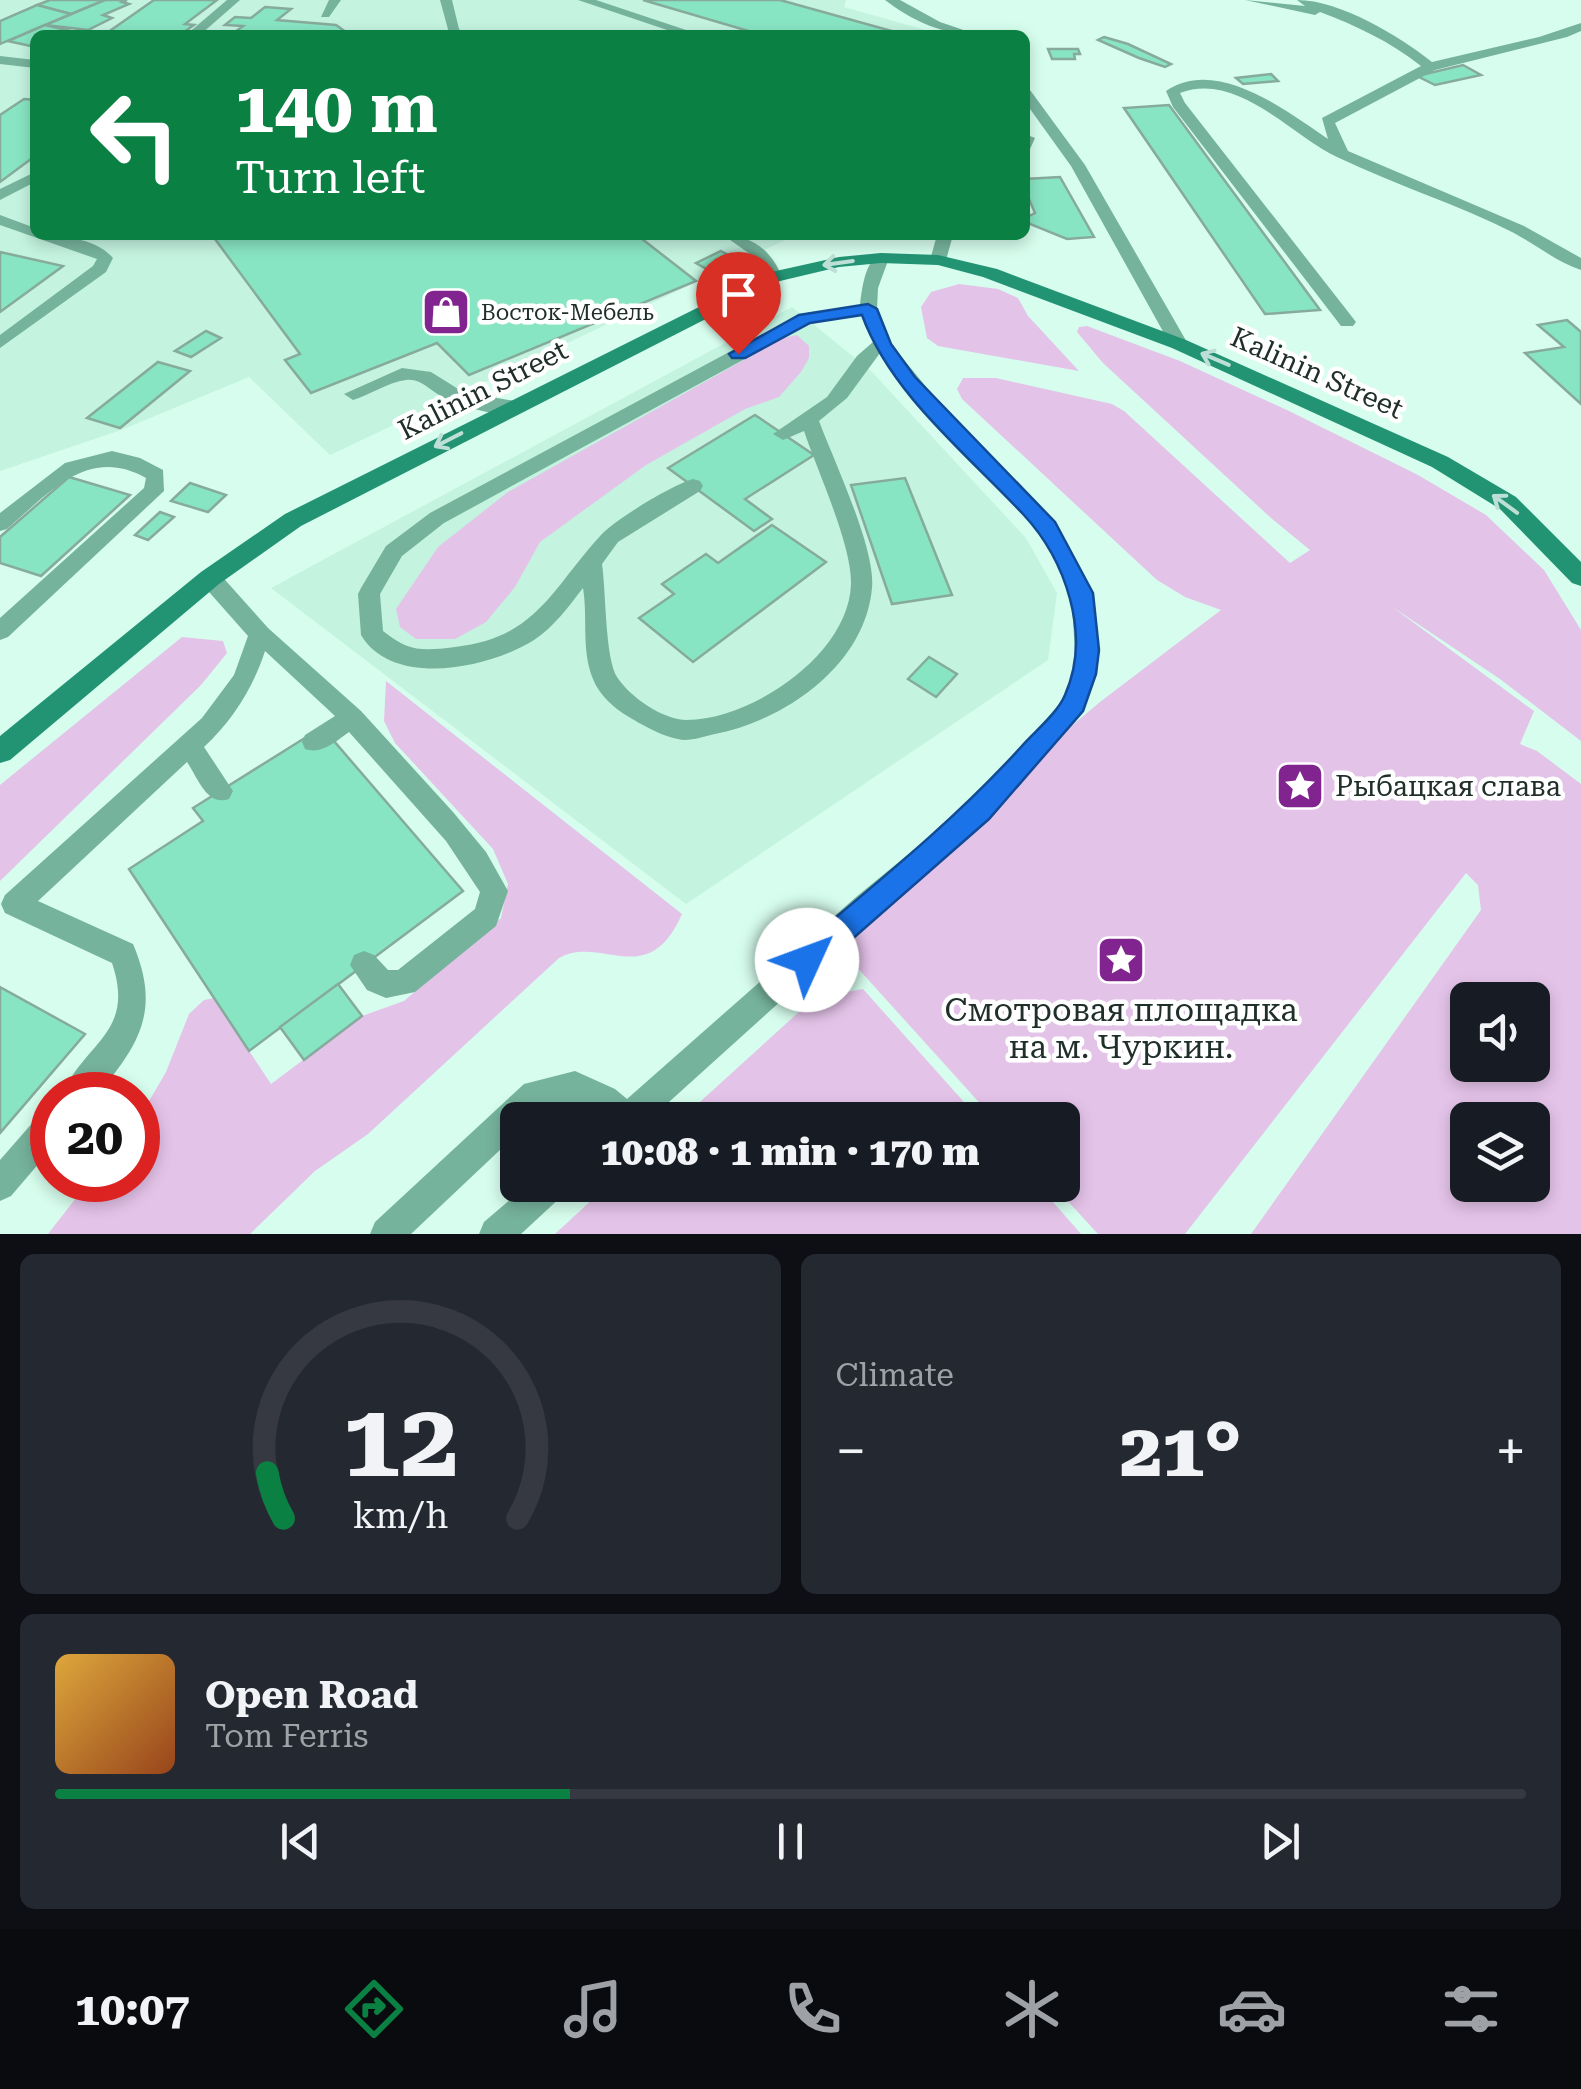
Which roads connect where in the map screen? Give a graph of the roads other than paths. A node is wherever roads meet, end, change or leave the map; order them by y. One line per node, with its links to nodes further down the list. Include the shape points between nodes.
1 (234, 0): 11 (lane)
2 (335, 0): 9 (lane)
3 (446, 0): 12 (lane)
4 (584, 0): 13 (lane)
5 (891, 0): 14 (lane)
6 (1251, 0): 8 (lane)
7 (1303, 0): 8 (lane)
8 (1324, 12): 17 (lane, via 1357,17)
9 (325, 14)
10 (1581, 27): 17 (lane, via 1538,45)
11 (198, 30)
12 (453, 30)
13 (679, 30)
14 (954, 30)
15 (0, 60): 16 (lane)
16 (30, 63)
17 (1430, 67): 19 (lane, via 1327,122)
18 (1030, 100): 35 (lane, via 1078,165)
19 (1342, 154): 29 (lane, via 1518,229); 32 (lane, via 1230,86 1182,84 1172,91)
20 (30, 179): 21 (lane)
21 (0, 196)
22 (0, 220): 23 (lane)
23 (30, 231)
24 (60, 240): 33 (lane, via 106,258)
25 (738, 240): 30 (lane, via 767,259)
26 (944, 240): 28 (lane)
27 (881, 258): 28 (main road, Kalinin Street); 30 (main road, Kalinin Street, one-way to 30); 31 (lane)
28 (938, 260): 35 (main road, Kalinin Street)
29 (1581, 264)
30 (774, 277): 37 (main road, Kalinin Street)
31 (868, 309): 34 (lane); 42 (lane, via 806,318 437,518 394,551 370,594 372,634 398,656 491,652 530,632 558,606)
32 (1346, 322)
33 (0, 342)
34 (882, 344): 38 (lane, via 860,358 851,382); 57 (lane, via 939,416 1048,527 1082,593 1084,674 1074,704 980,811)
35 (1179, 344): 44 (main road, Kalinin Street, one-way to 35, via 1508,503 1440,462)
36 (354, 394): 37 (lane, via 402,374 426,376 468,402)
37 (515, 407): 43 (main road, Kalinin Street, one-way to 43, via 293,520)
38 (810, 419): 39 (lane); 42 (lane, via 859,559 856,618 840,648 811,676 746,718 685,730 624,702 604,678)
39 (783, 434)
40 (693, 486): 42 (lane, via 622,529)
41 (0, 524): 45 (lane, via 79,462 106,458 156,476 154,491)
42 (590, 559)
43 (210, 578): 46 (lane); 50 (main road, Kalinin Street)
44 (1581, 578)
45 (0, 631)
46 (260, 634): 47 (lane); 49 (lane, via 230,701)
47 (352, 718): 48 (lane); 53 (lane, via 479,860 494,891 486,916 404,982 377,982)
48 (314, 742)
49 (190, 746): 51 (lane); 52 (lane)
50 (0, 752)
51 (220, 791)
52 (8, 912): 54 (lane, via 123,954 134,980 134,1007 124,1040)
53 (364, 965)
54 (97, 1072)
55 (528, 1102): 56 (lane, via 575,1086)
56 (606, 1102)
57 (647, 1102)
58 (500, 1128): 62 (lane)
59 (30, 1150): 60 (lane)
60 (0, 1186)
61 (532, 1202): 63 (lane)
62 (387, 1234)
63 (496, 1234)

